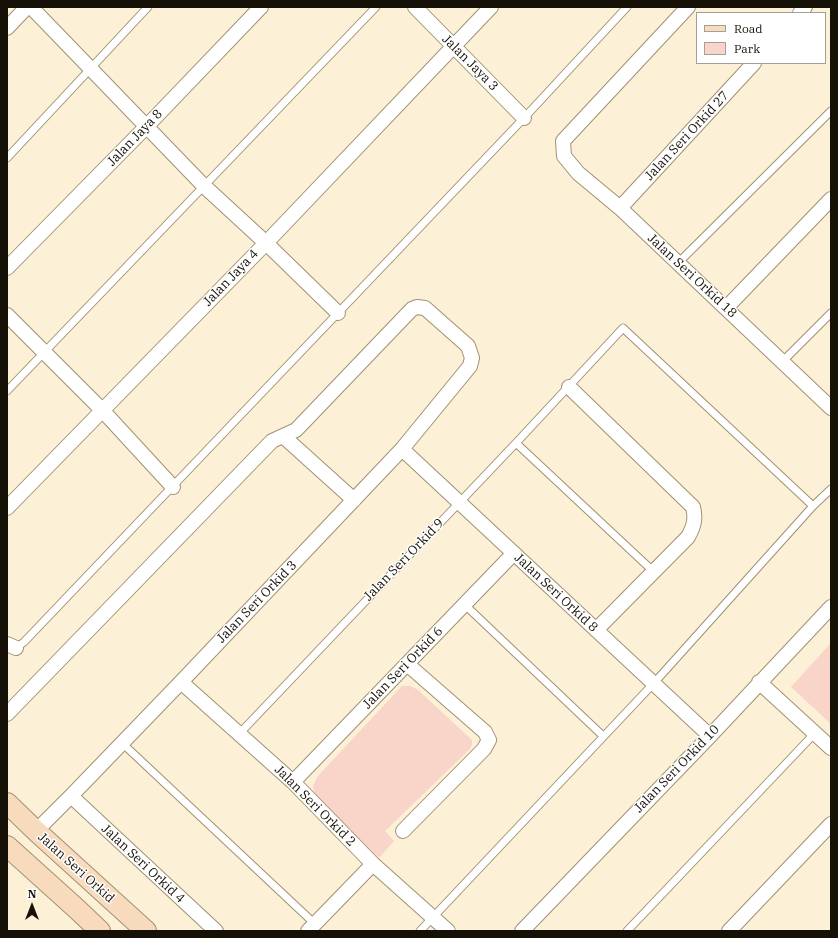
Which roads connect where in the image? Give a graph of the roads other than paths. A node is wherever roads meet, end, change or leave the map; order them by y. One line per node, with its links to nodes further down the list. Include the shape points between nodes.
1 (28, 7): 10 (street)
2 (31, 7): 13 (street)
3 (148, 7): 13 (lane)
4 (261, 7): 16 (street, Jalan Jaya 8)
5 (376, 7): 18 (lane)
6 (415, 7): 11 (street, Jalan Jaya 3)
7 (491, 7): 11 (street, Jalan Jaya 4)
8 (627, 7): 15 (lane)
9 (688, 7): 20 (street, Jalan Seri Orkid 18, via 563,141 564,156 578,173)
10 (7, 28)
11 (454, 47): 15 (street, Jalan Jaya 3); 21 (street, Jalan Jaya 4)
12 (753, 64): 20 (street, Jalan Seri Orkid 27)
13 (90, 69): 16 (street); 17 (lane)
14 (831, 111): 22 (lane)
15 (524, 118): 25 (lane)
16 (146, 127): 18 (street); 23 (street, Jalan Jaya 8)
17 (7, 158)
18 (203, 185): 21 (street); 28 (lane)
19 (831, 199): 24 (street)
20 (620, 208): 22 (street, Jalan Seri Orkid 18)
21 (266, 243): 25 (street); 33 (street, Jalan Jaya 4)
22 (678, 263): 24 (street, Jalan Seri Orkid 18)
23 (7, 268)
24 (726, 308): 29 (street, Jalan Seri Orkid 18)
25 (338, 313): 37 (lane)
26 (831, 314): 29 (lane)
27 (7, 315): 28 (street)
28 (45, 352): 31 (lane); 33 (street)
29 (782, 362): 32 (street, Jalan Seri Orkid 18)
30 (569, 387): 35 (lane, Jalan Seri Orkid 9); 41 (lane, Jalan Seri Orkid 9, via 623,328); 44 (street, via 693,507 694,526 688,537)
31 (7, 391)
32 (831, 408)
33 (102, 411): 37 (street); 42 (street, Jalan Jaya 4)
34 (283, 436): 36 (street, Jalan Seri Orkid 3, via 296,430 412,309 425,308 468,346 472,358 470,366); 39 (street); 53 (street, via 272,442)
35 (516, 443): 40 (lane, Jalan Seri Orkid 9); 44 (lane)
36 (402, 449): 39 (street, Jalan Seri Orkid 3); 40 (street, Jalan Seri Orkid 8)
37 (173, 487): 48 (lane, via 24,642)
38 (831, 489): 41 (lane)
39 (354, 500): 50 (street, Jalan Seri Orkid 3)
40 (460, 502): 43 (street, Jalan Seri Orkid 8); 55 (lane, Jalan Seri Orkid 9)
41 (813, 506): 52 (lane)
42 (7, 508)
43 (514, 553): 45 (street, Jalan Seri Orkid 6); 47 (street, Jalan Seri Orkid 8)
44 (654, 572): 47 (street)
45 (464, 604): 49 (street, Jalan Seri Orkid 6); 56 (lane)
46 (831, 607): 51 (street, Jalan Seri Orkid 10)
47 (596, 630): 52 (street, Jalan Seri Orkid 8)
48 (11, 646)
49 (407, 664): 60 (street, Jalan Seri Orkid 6); 65 (street, via 485,732 489,740 484,749)
50 (181, 682): 55 (street, Jalan Seri Orkid 2); 58 (street, Jalan Seri Orkid 3)
51 (759, 682): 54 (street); 57 (street, Jalan Seri Orkid 10)
52 (654, 683): 56 (lane); 57 (street, Jalan Seri Orkid 8)
53 (7, 714)
54 (815, 733): 59 (street); 76 (lane)
55 (239, 734): 60 (street, Jalan Seri Orkid 2)
56 (603, 736): 68 (lane)
57 (710, 736): 75 (street, Jalan Seri Orkid 10)
58 (122, 743): 61 (street, Jalan Seri Orkid 3); 69 (lane)
59 (831, 748)
60 (293, 782): 67 (street, Jalan Seri Orkid 2)
61 (71, 796): 64 (street, Jalan Seri Orkid 3); 72 (street, Jalan Seri Orkid 4)
62 (7, 803): 64 (main road, Jalan Seri Orkid)
63 (831, 824): 77 (street)
64 (36, 831): 71 (main road, Jalan Seri Orkid)
65 (403, 831)
66 (9, 852): 70 (main road)
67 (373, 864): 68 (street, Jalan Seri Orkid 2); 69 (street)
68 (433, 917): 73 (lane); 74 (street, Jalan Seri Orkid 2)
69 (311, 928)
70 (100, 931)
71 (146, 931)
72 (216, 931)
73 (420, 931)
74 (448, 931)
75 (522, 931)
76 (627, 931)
77 (729, 931)

